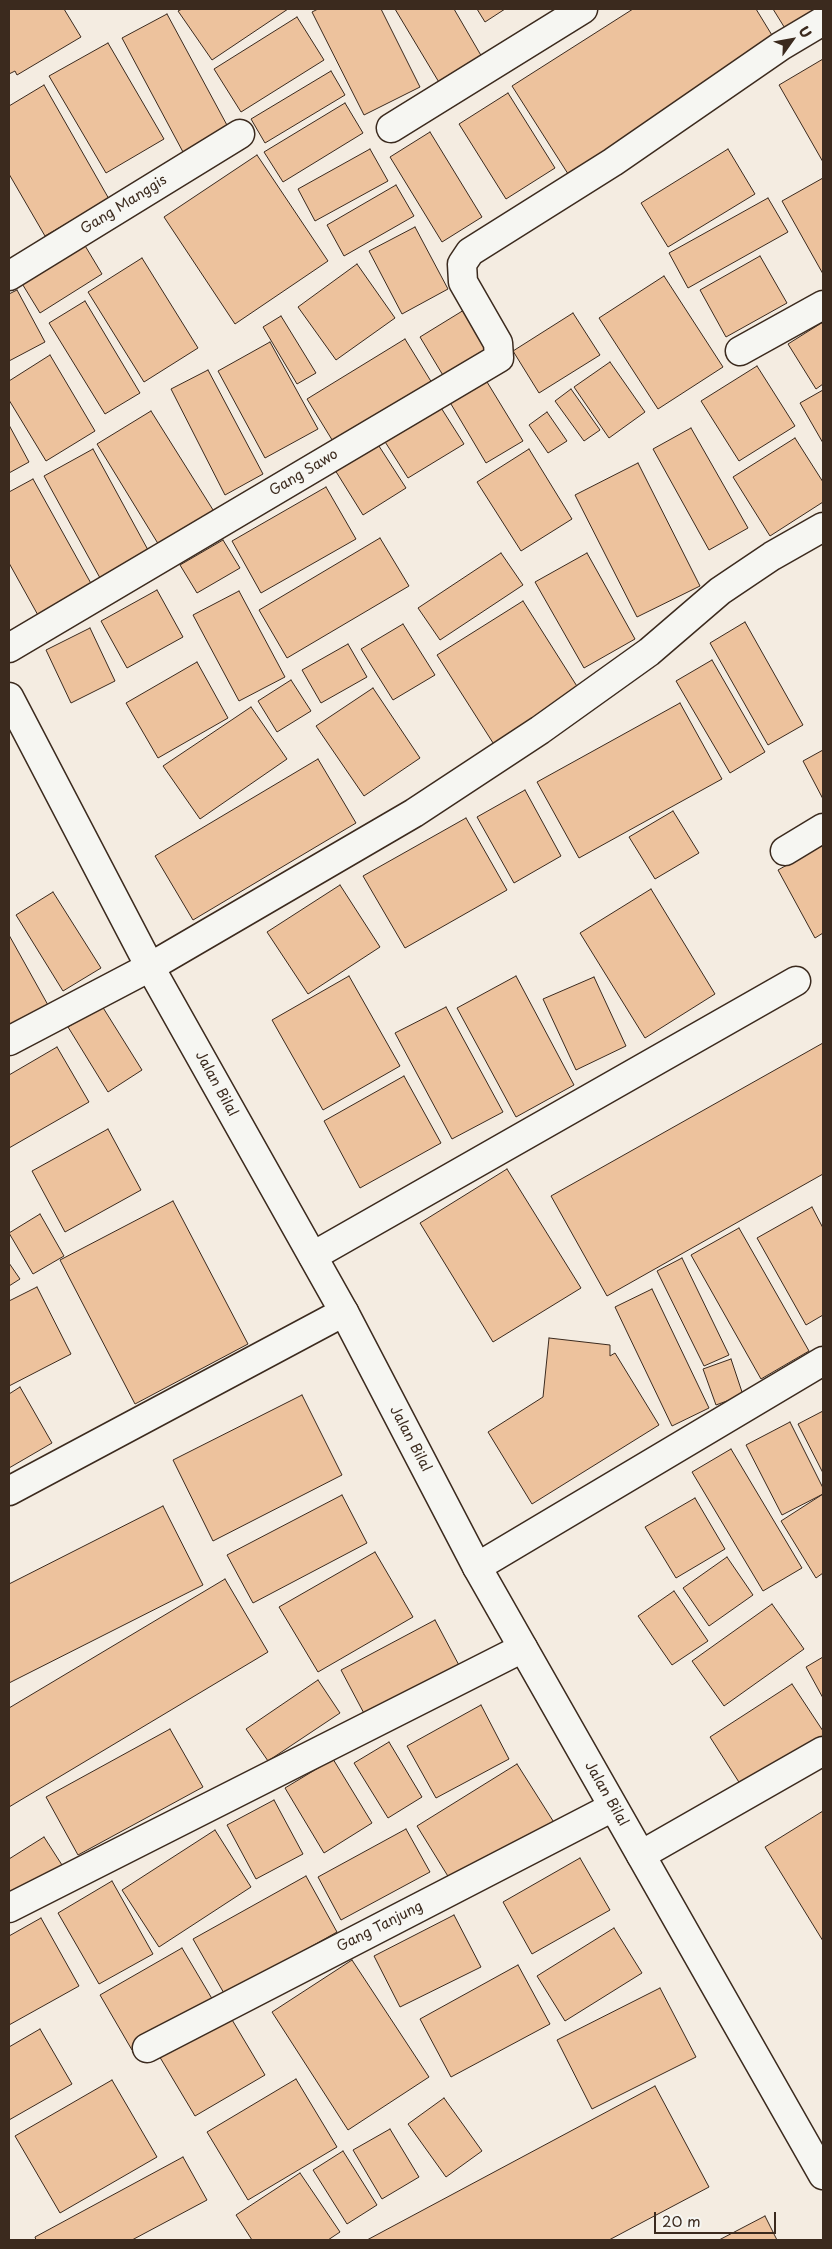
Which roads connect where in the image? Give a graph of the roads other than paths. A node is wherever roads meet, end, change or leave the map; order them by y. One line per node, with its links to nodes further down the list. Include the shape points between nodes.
1 (583, 9): 3 (street)
2 (823, 21): 9 (street, Gang Sawo, via 613,162 470,252 462,264 463,282 498,343 499,358)
3 (391, 128)
4 (240, 134): 5 (street, Gang Manggis)
5 (9, 276)
6 (823, 305): 7 (street)
7 (740, 351)
8 (823, 527): 13 (street, via 720,591 649,652 540,730 422,808)
9 (9, 648)
10 (9, 697): 13 (street, Jalan Bilal)
11 (823, 828): 12 (street)
12 (785, 851)
13 (150, 967): 15 (street); 16 (street, Jalan Bilal)
14 (796, 981): 16 (street)
15 (9, 1041)
16 (313, 1256): 17 (street, Jalan Bilal)
17 (344, 1312): 19 (street); 20 (street, Jalan Bilal)
18 (823, 1362): 20 (street)
19 (9, 1491)
20 (477, 1567): 21 (street, Jalan Bilal)
21 (523, 1648): 23 (street, Jalan Bilal); 25 (street)
22 (823, 1751): 24 (street)
23 (613, 1807): 24 (street, Jalan Bilal); 26 (street, Gang Tanjung)
24 (641, 1855): 27 (street, Jalan Bilal)
25 (9, 1908)
26 (147, 2048)
27 (823, 2175)

